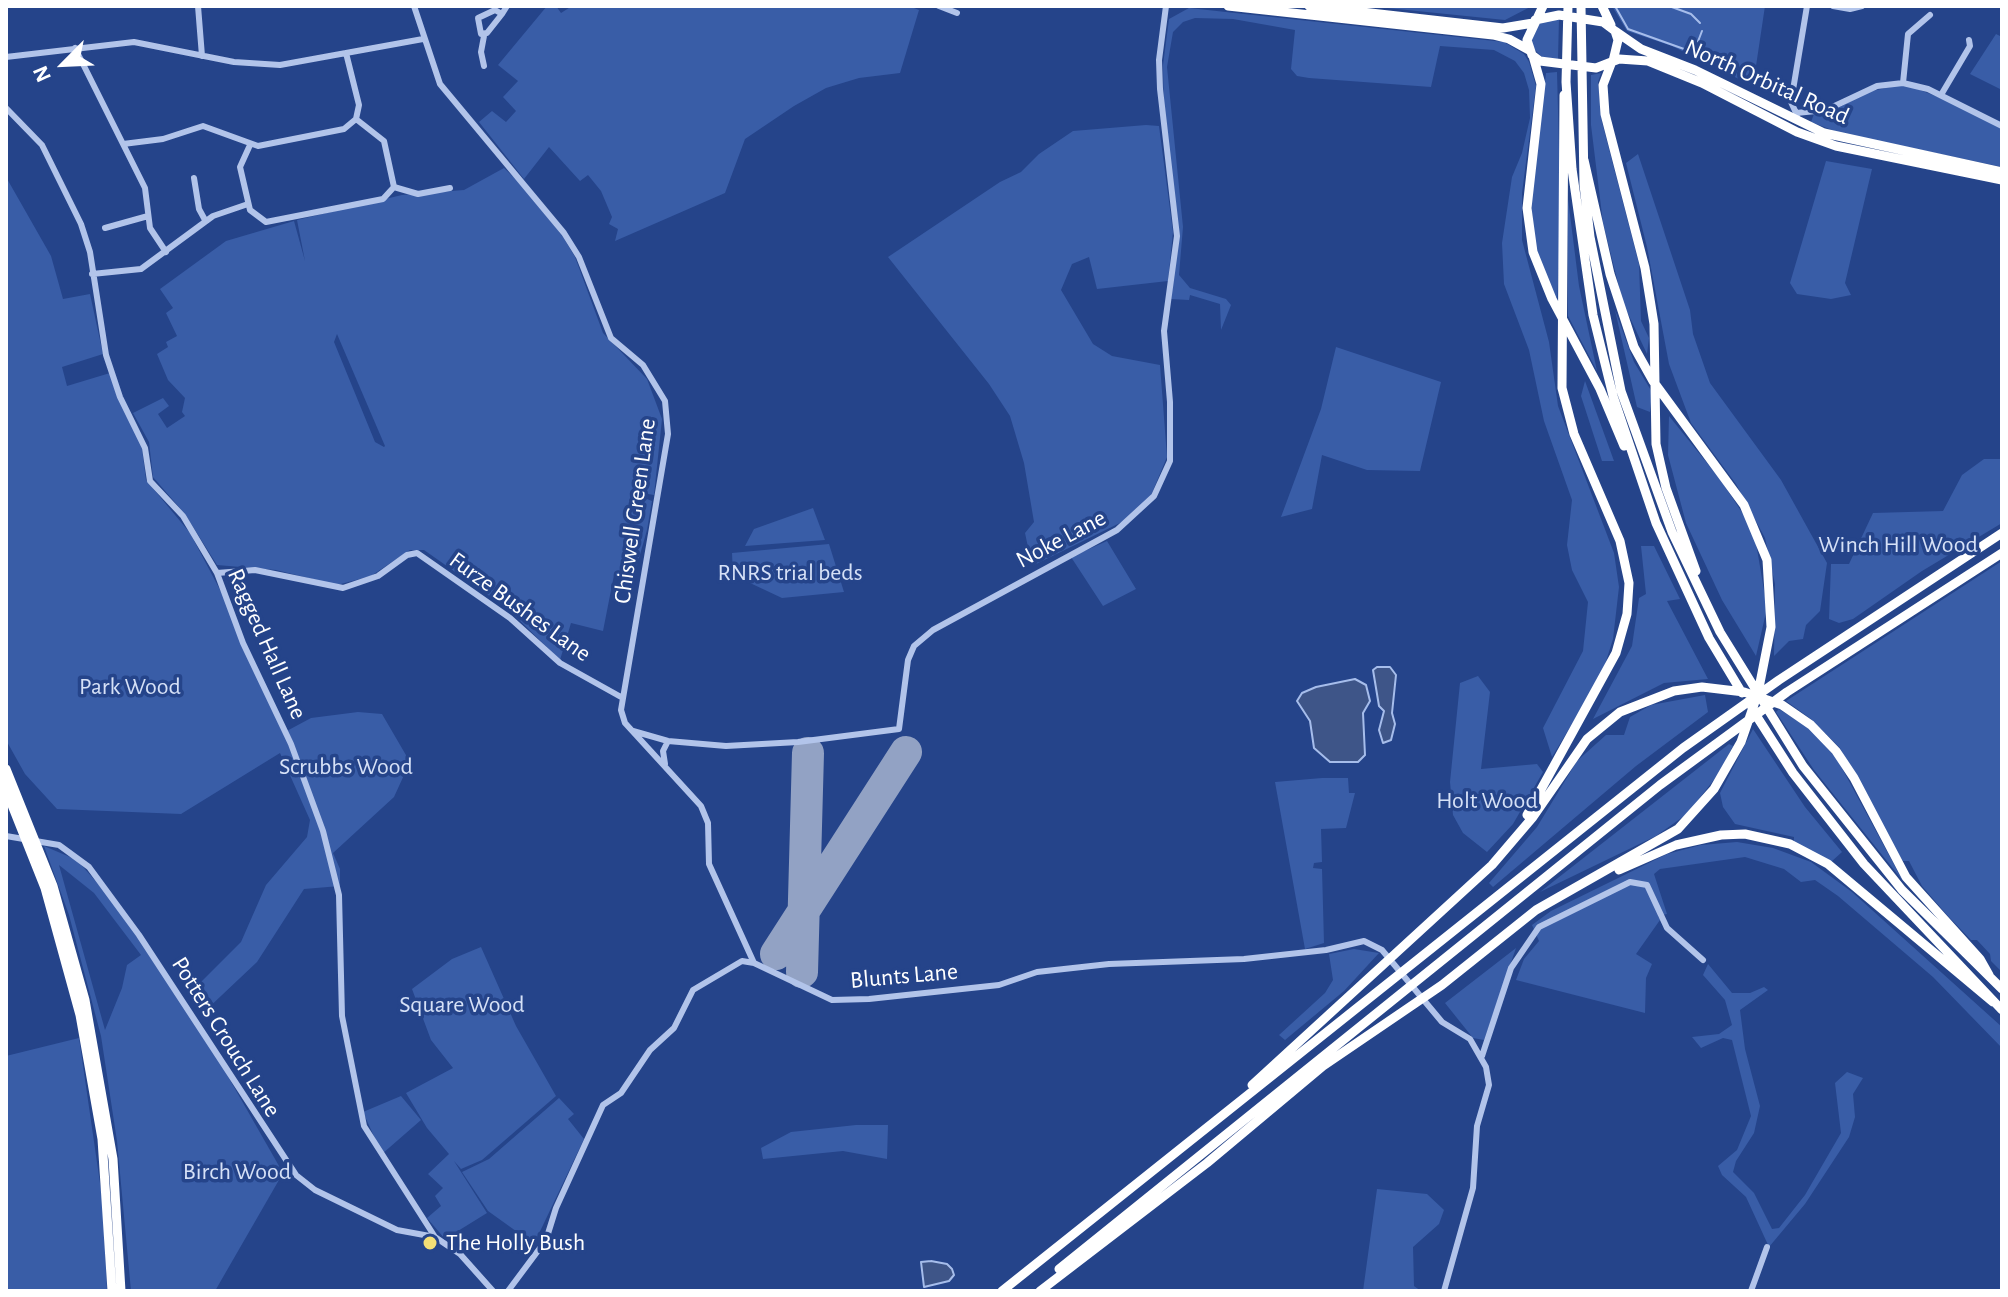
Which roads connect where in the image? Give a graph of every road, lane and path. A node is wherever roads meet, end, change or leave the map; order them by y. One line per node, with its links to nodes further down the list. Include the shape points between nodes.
1 (198, 6): 27 (street)
2 (414, 6): 22 (street, Chiswell Green Lane)
3 (507, 6): 17 (street)
4 (1174, 6): 15 (street, Noke Lane)
5 (1228, 6): 25 (highway, via 1504,37)
6 (1309, 6): 19 (highway, via 1503,28)
7 (1543, 6): 19 (highway)
8 (1568, 6): 31 (highway)
9 (1581, 6): 42 (highway)
10 (1602, 6): 20 (highway)
11 (1807, 6): 35 (street)
12 (1833, 6): 13 (street)
13 (1862, 6)
14 (944, 7): 16 (street)
15 (1167, 9): 61 (street, Noke Lane, via 1160,89 1177,236 1164,344 1170,461 1154,496 1117,530 933,630 914,646 899,729 726,746)
16 (957, 13)
17 (502, 14): 21 (street); 21 (street, via 495,10 478,18 476,25)
18 (1930, 15): 32 (street, via 1908,34)
19 (1534, 21): 20 (highway, North Orbital Road, via 1559,15 1587,18); 25 (highway, via 1527,37)
20 (1614, 30): 29 (highway, via 1618,46); 36 (highway, North Orbital Road, via 1641,49)
21 (484, 36): 30 (street)
22 (423, 39): 26 (street); 59 (street, Chiswell Green Lane, via 445,92 564,233 579,257 608,333 648,371 665,401 668,434)
23 (75, 48): 27 (street, via 134,42); 28 (street); 40 (street)
24 (1980, 50): 33 (street, via 1970,43)
25 (1531, 52): 29 (highway, North Orbital Road, via 1557,64); 54 (highway, via 1541,84 1527,208 1533,252)
26 (346, 53): 27 (street, via 280,65); 37 (street, via 359,100)
27 (202, 56)
28 (6, 57)
29 (1612, 63): 45 (highway, North Orbital Road, via 1639,59 1673,70 1836,146); 58 (highway, via 1603,95 1652,308 1659,463)
30 (484, 66)
31 (1566, 82): 54 (highway, via 1575,198 1593,315); 66 (highway, via 1562,388 1574,434 1626,562 1627,614 1610,665)
32 (1903, 83): 33 (street); 35 (street, via 1877,86 1826,110)
33 (1941, 95): 38 (street)
34 (6, 108): 53 (street, Ragged Hall Lane, via 42,145 81,224)
35 (1794, 110): 36 (street); 39 (street)
36 (1776, 112): 39 (highway, North Orbital Road)
37 (356, 119): 41 (street, via 340,130); 46 (street, via 384,141)
38 (2002, 126)
39 (1809, 128): 43 (highway, North Orbital Road, via 1843,140)
40 (123, 144): 41 (street, via 203,126); 49 (street, via 145,188)
41 (250, 145): 48 (street, via 240,164)
42 (1584, 160): 58 (highway, via 1590,237 1621,391 1642,458); 67 (highway, via 1616,297 1648,373 1744,505 1764,548 1772,591 1766,662 1753,710 1714,789 1691,819 1639,854)
43 (2002, 172)
44 (194, 178): 50 (street)
45 (2002, 180)
46 (394, 187): 47 (street, via 418,194); 48 (street, via 383,199 273,222 255,216)
47 (450, 188)
48 (248, 204): 50 (street)
49 (148, 216): 51 (street); 52 (street)
50 (205, 220): 52 (street)
51 (105, 228)
52 (166, 252): 53 (street, via 135,271)
53 (92, 274): 57 (street, Ragged Hall Lane, via 106,355 145,448 150,481 183,516)
54 (1635, 466): 74 (highway, via 1709,638 1793,773 1864,864)
55 (2002, 533): 76 (highway, via 1779,680 1632,787)
56 (2002, 553): 84 (highway, via 1738,726)
57 (217, 573): 59 (street, Furze Bushes Lane, via 255,570 343,588 378,576 417,553 510,618 560,663); 77 (street, Ragged Hall Lane, via 291,744 326,843 339,895 342,1016 364,1126)
58 (1706, 605): 72 (highway, via 1766,711 1834,809 1902,890)
59 (621, 697): 60 (street, Chiswell Green Lane, via 622,717)
60 (633, 731): 61 (street, Noke Lane); 62 (street, Chiswell Green Lane)
61 (668, 741): 62 (street)
62 (665, 765): 68 (street, Chiswell Green Lane, via 701,806 708,823 709,864)
63 (6, 769): 80 (highway, via 42,855 73,952 100,1067 119,1210)
64 (6, 790): 79 (highway, via 69,968 95,1087)
65 (6, 836): 77 (street, Potters Crouch Lane, via 59,845 89,867 131,922 296,1175 315,1190 397,1230)
66 (1504, 852): 72 (highway, via 1572,757 1606,723 1642,701 1702,687 1730,688 1782,705 1836,751 1906,877); 76 (highway, via 1335,1012)
67 (1561, 894): 74 (highway, via 1699,838 1769,838 1828,864); 85 (highway, via 1442,985 1323,1066)
68 (749, 950): 70 (street); 71 (street, Chiswell Green Lane)
69 (1703, 960): 75 (street, via 1667,928 1647,885 1630,882 1539,927 1511,968)
70 (742, 961): 71 (street, Blunts Lane); 82 (street, via 693,990 674,1028 650,1050 621,1093 603,1105 546,1240)
71 (754, 963): 75 (street, Blunts Lane, via 832,1000 999,985 1037,972 1109,964 1244,959 1364,941 1382,950 1433,1013 1470,1039)
72 (1989, 975): 73 (highway)
73 (2002, 989)
74 (1999, 1007)
75 (1482, 1056): 86 (street, via 1489,1085 1477,1126 1473,1188)
76 (1171, 1156): 83 (highway)
77 (435, 1237): 81 (street, Ragged Hall Lane, via 460,1254)
78 (1767, 1247): 87 (street)
79 (112, 1291)
80 (121, 1291)
81 (493, 1291)
82 (508, 1291)
83 (1002, 1291)
84 (1031, 1291)
85 (1040, 1291)
86 (1444, 1291)
87 (1751, 1291)

